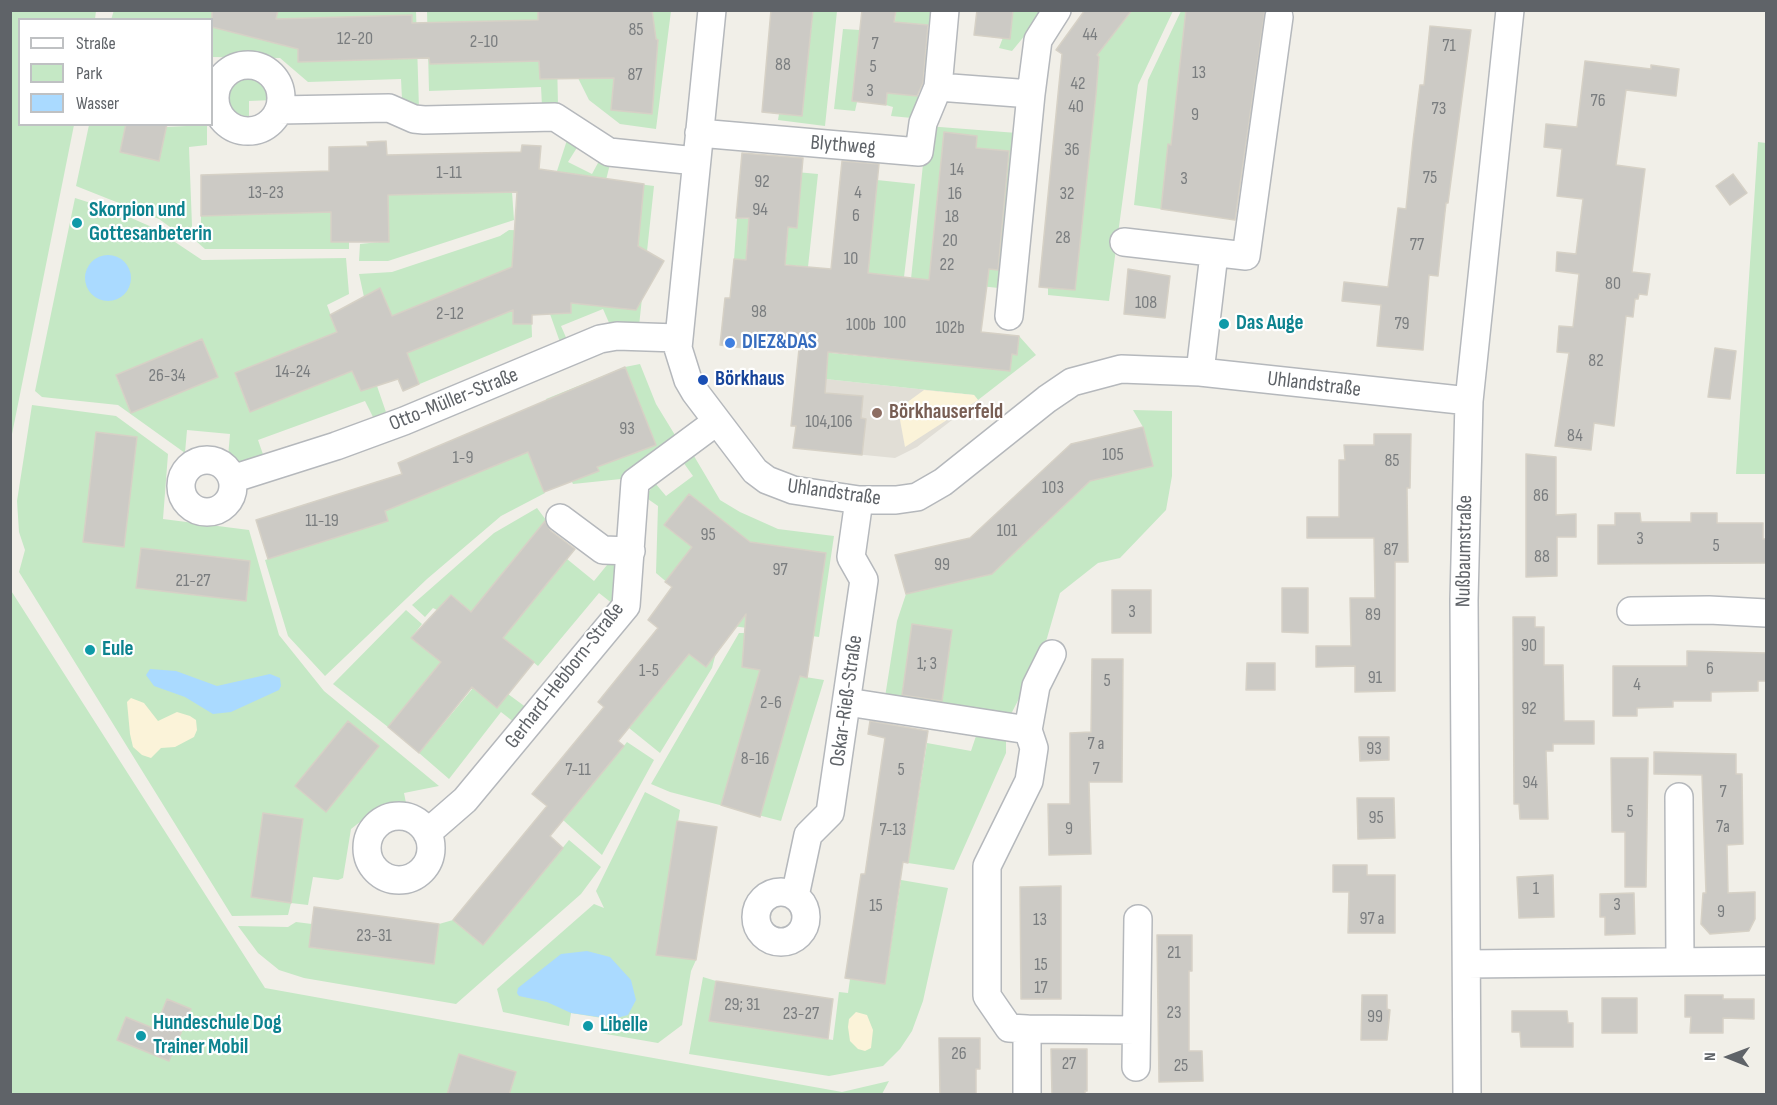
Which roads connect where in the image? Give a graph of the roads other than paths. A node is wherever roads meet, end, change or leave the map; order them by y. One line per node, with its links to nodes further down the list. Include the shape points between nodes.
1 (712, 10): 9 (street, Uhlandstraße)
2 (945, 10): 6 (street, Blythweg)
3 (1057, 10): 7 (street, via 1038,40)
4 (1510, 10): 16 (street, Nußbaumstraße)
5 (1279, 18): 12 (street, via 1246,256)
6 (938, 87): 7 (street); 9 (street, Blythweg, via 923,123 919,152)
7 (1031, 94): 13 (street)
8 (279, 110): 10 (street, via 389,108 424,120 555,117 609,152)
9 (699, 134): 10 (street, Uhlandstraße)
10 (696, 161): 14 (street, Uhlandstraße)
11 (1124, 242): 12 (street)
12 (1214, 254): 15 (street)
13 (1009, 316)
14 (677, 338): 17 (street, Uhlandstraße, via 688,380); 18 (street, Otto-Müller-Straße, via 600,339 404,421)
15 (1200, 372): 16 (street, Uhlandstraße); 19 (street, Uhlandstraße, via 1121,369 1084,377 1047,399 932,490 896,500)
16 (1469, 400): 33 (street, Nußbaumstraße, via 1464,624)
17 (716, 422): 19 (street, Uhlandstraße, via 755,471 767,480 793,490); 21 (street, Gerhard-Hebborn-Straße, via 635,482)
18 (232, 478)
19 (859, 500): 25 (street, Oskar-Rieß-Straße, via 851,557 864,580)
20 (560, 518): 21 (street, via 603,550)
21 (631, 551): 28 (street, Gerhard-Hebborn-Straße, via 626,606 465,800)
22 (1631, 611): 23 (street)
23 (1767, 613)
24 (1052, 654): 26 (street, via 1036,686)
25 (847, 702): 26 (street); 29 (street, Oskar-Rieß-Straße, via 830,813 808,835)
26 (1028, 730): 34 (street, via 1034,748 1029,781 987,866 987,996 1009,1028)
27 (1679, 797): 31 (street)
28 (428, 833)
29 (795, 896)
30 (1138, 919): 35 (street)
31 (1680, 961): 32 (street); 33 (street)
32 (1767, 961)
33 (1467, 964): 38 (street, Nußbaumstraße)
34 (1027, 1029): 35 (street); 37 (street)
35 (1136, 1030): 36 (street)
36 (1136, 1067)
37 (1027, 1095)
38 (1467, 1095)

